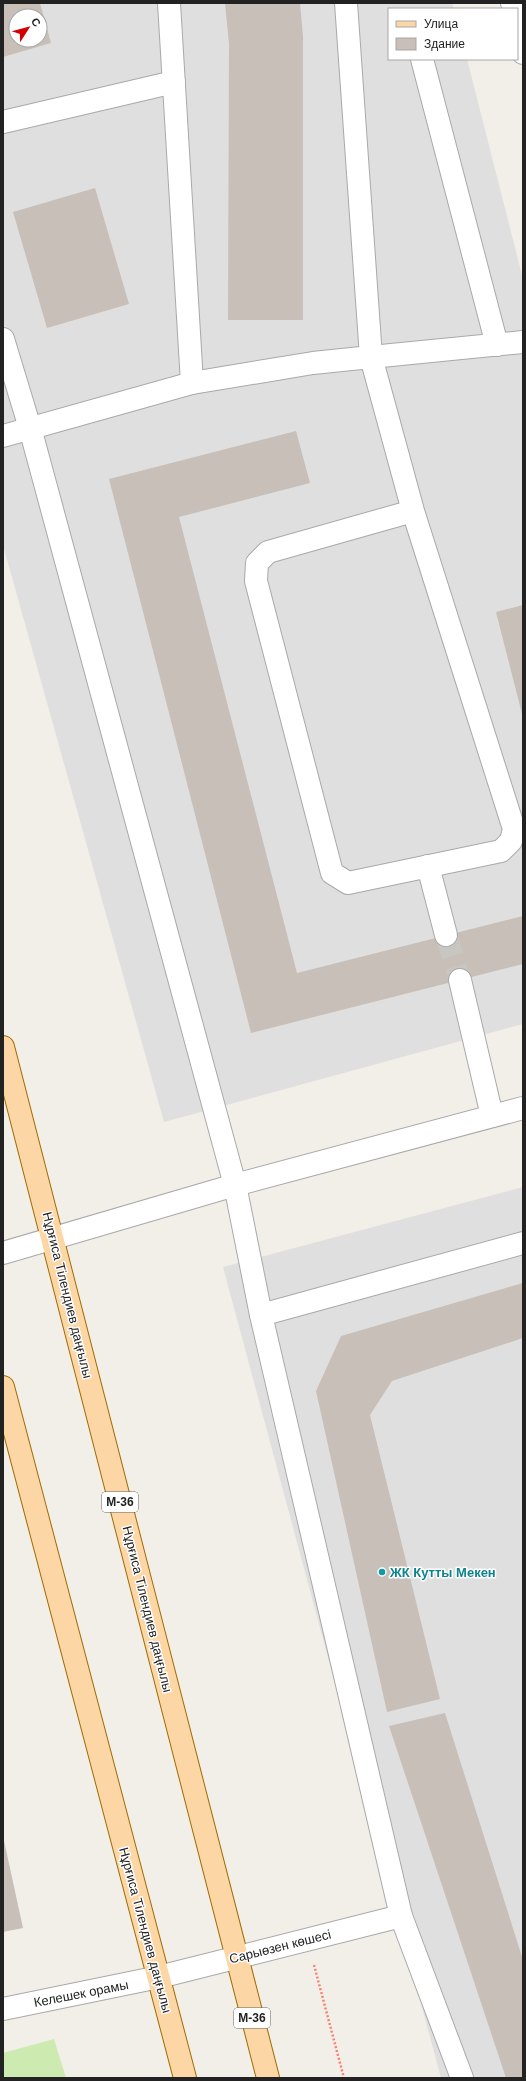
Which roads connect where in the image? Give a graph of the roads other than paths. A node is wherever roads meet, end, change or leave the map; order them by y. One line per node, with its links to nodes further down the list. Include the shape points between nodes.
1 (169, 3): 6 (street)
2 (346, 3): 11 (street)
3 (518, 30): 4 (street)
4 (523, 53)
5 (422, 60): 10 (street)
6 (174, 82): 7 (street); 12 (street)
7 (3, 122)
8 (3, 339): 13 (street)
9 (523, 342): 10 (street)
10 (497, 344): 11 (street)
11 (371, 357): 12 (street, via 313,363); 15 (street)
12 (192, 382): 13 (street)
13 (30, 428): 14 (street); 22 (street)
14 (3, 436)
15 (413, 511): 16 (street, via 514,829 511,841 501,851); 16 (street, via 268,552 257,563 256,581 332,873 348,883)
16 (428, 866): 17 (street)
17 (446, 935)
18 (460, 980): 21 (street)
19 (3, 1047): 23 (main road, Нұрғиса Тілендиев даңғылы / M-36)
20 (523, 1108): 21 (street)
21 (492, 1116): 22 (street)
22 (235, 1185): 23 (street); 26 (street)
23 (54, 1238): 25 (street); 29 (main road, Нұрғиса Тілендиев даңғылы / M-36)
24 (523, 1243): 26 (street)
25 (3, 1253)
26 (261, 1315): 28 (street)
27 (3, 1387): 30 (main road, Нұрғиса Тілендиев даңғылы)
28 (401, 1916): 29 (street, Сарыөзен көшесі); 34 (street)
29 (236, 1957): 30 (street, Сарыөзен көшесі); 33 (main road, Нұрғиса Тілендиев даңғылы / M-36)
30 (159, 1977): 31 (street, Келешек орамы); 32 (main road, Нұрғиса Тілендиев даңғылы)
31 (3, 2009)
32 (185, 2078)
33 (268, 2078)
34 (462, 2078)

